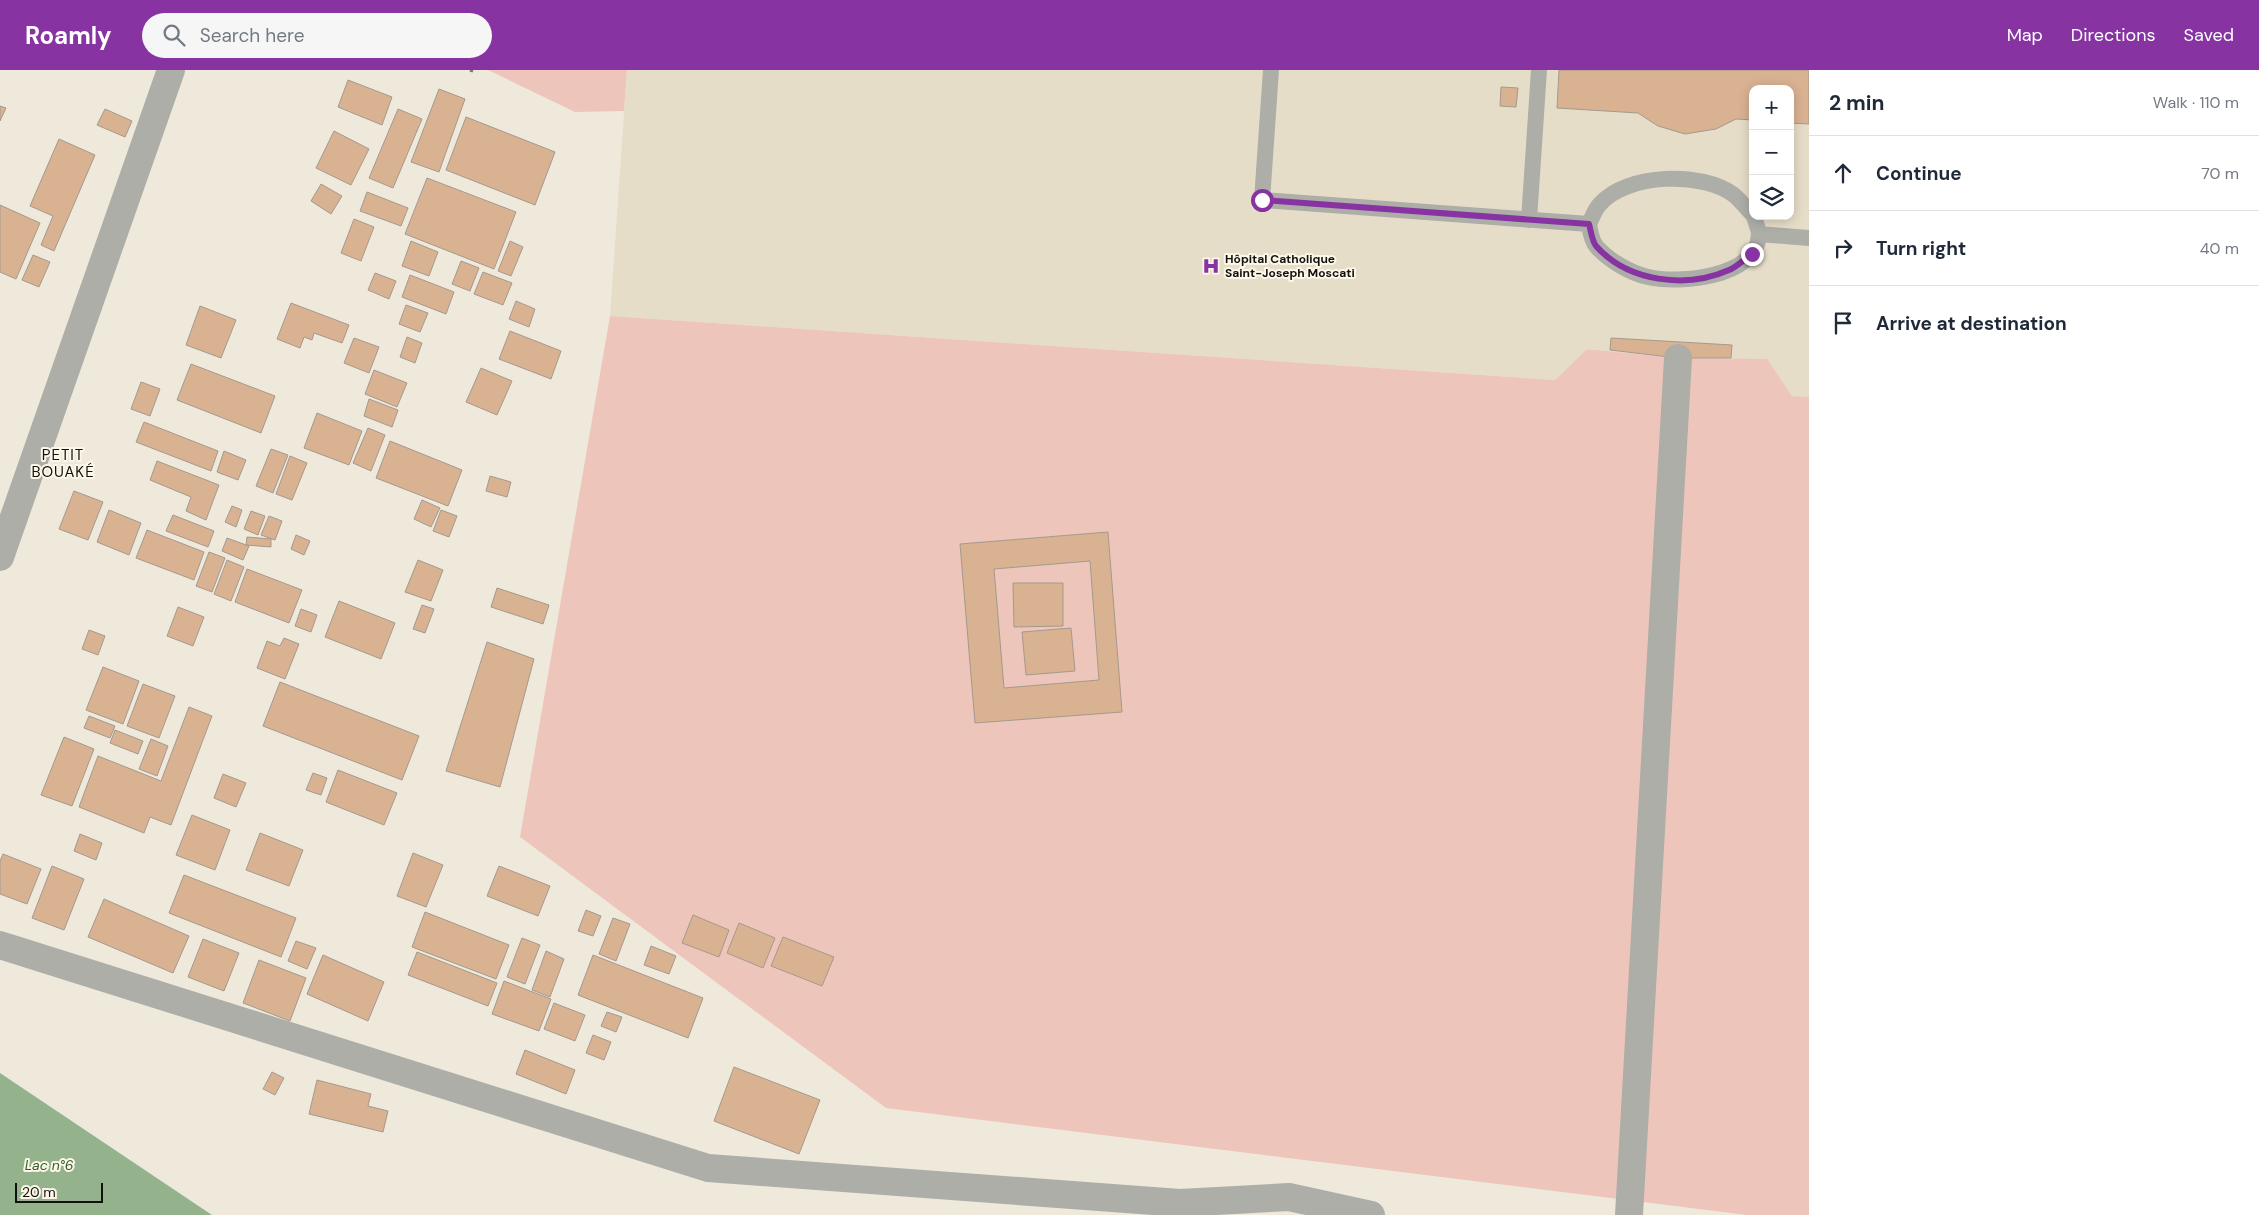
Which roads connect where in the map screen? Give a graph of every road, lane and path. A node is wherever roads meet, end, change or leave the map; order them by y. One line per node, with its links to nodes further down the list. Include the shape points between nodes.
1 (171, 70): 11 (street)
2 (1271, 70): 5 (lane, via 1262,200)
3 (1539, 70): 5 (lane)
4 (1749, 212): 7 (lane, via 1734,195 1709,184 1681,178 1657,178 1622,188 1600,204)
5 (1529, 220): 7 (lane)
6 (1754, 220): 8 (lane)
7 (1589, 224): 8 (lane, via 1595,245 1619,265 1646,277 1678,281 1730,270 1752,254)
8 (1759, 234): 9 (lane)
9 (1809, 238)
10 (1678, 358): 14 (street)
11 (0, 557)
12 (0, 944): 13 (street, via 708,1168 1180,1203 1289,1197)
13 (1371, 1215)
14 (1629, 1215)

